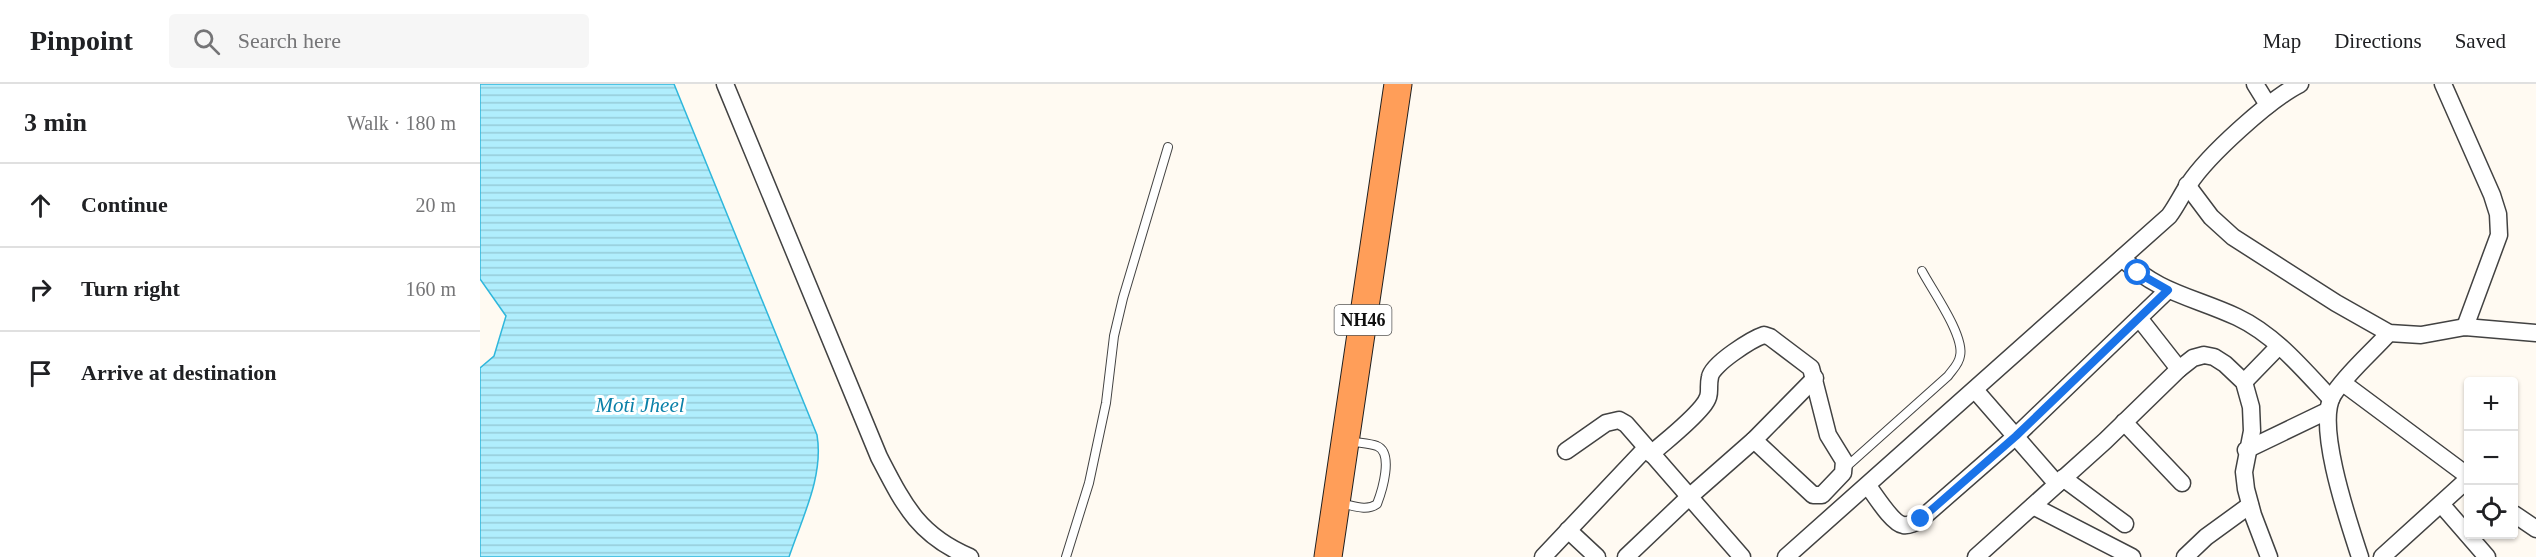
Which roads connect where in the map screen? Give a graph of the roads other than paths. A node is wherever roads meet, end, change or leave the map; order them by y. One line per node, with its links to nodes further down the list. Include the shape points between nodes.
1 (725, 84): 46 (street, via 879,457 920,525 948,547)
2 (1398, 84): 26 (highway, NH46)
3 (2255, 84): 6 (street)
4 (2300, 84): 6 (street)
5 (2443, 84): 13 (street, via 2498,214 2499,235)
6 (2268, 105): 8 (street)
7 (1168, 147): 47 (lane, via 1123,298 1089,483)
8 (2187, 185): 9 (street, via 2169,216); 14 (street, via 2211,217 2233,237)
9 (2122, 258): 11 (street, via 2145,279); 21 (street)
10 (1922, 271): 30 (lane, via 1956,333 1961,354 1948,376)
11 (2168, 290): 12 (street); 16 (street, via 2238,317)
12 (2139, 318): 17 (street); 24 (street)
13 (2465, 327): 14 (street, via 2421,335); 15 (street)
14 (2389, 333): 20 (street)
15 (2536, 333)
16 (2279, 346): 19 (street); 22 (street)
17 (2179, 369): 19 (street, via 2204,355 2225,364); 23 (street)
18 (1815, 378): 25 (street); 29 (street, via 1806,362 1770,337 1757,338 1711,372 1711,393 1702,407); 30 (street, via 1825,426)
19 (2244, 382): 27 (street, via 2252,431)
20 (2343, 383): 22 (street); 31 (street)
21 (1975, 390): 24 (street); 35 (street)
22 (2329, 405): 27 (street); 57 (street, via 2330,443 2345,512)
23 (2124, 422): 32 (street); 33 (street)
24 (2016, 436): 32 (street); 35 (street, via 1910,525 1895,521)
25 (1754, 440): 30 (street, via 1812,495 1822,495); 36 (street)
26 (1345, 441): 37 (highway, NH46); 37 (lane, via 1378,447 1387,460 1377,504 1364,508)
27 (2246, 450): 39 (street, via 2244,472)
28 (1566, 451): 29 (street, via 1606,423 1619,420)
29 (1648, 451): 36 (street); 44 (street)
30 (1842, 473): 35 (street)
31 (2464, 474)
32 (2060, 481): 40 (street); 42 (street)
33 (2182, 483)
34 (2464, 483): 38 (street)
35 (1862, 491): 53 (street)
36 (1688, 498): 51 (street); 52 (street)
37 (1336, 502): 48 (highway, NH46)
38 (2441, 504): 58 (street); 59 (street)
39 (2250, 505): 55 (street); 56 (street)
40 (2033, 506): 45 (street); 54 (street)
41 (2518, 517): 43 (street)
42 (2125, 524)
43 (2536, 529)
44 (1568, 530): 49 (street); 50 (street)
45 (2123, 555)
46 (970, 557)
47 (1066, 557)
48 (1328, 557)
49 (1543, 557)
50 (1597, 557)
51 (1626, 557)
52 (1742, 557)
53 (1786, 557)
54 (1976, 557)
55 (2185, 557)
56 (2269, 557)
57 (2360, 557)
58 (2382, 557)
59 (2487, 557)

